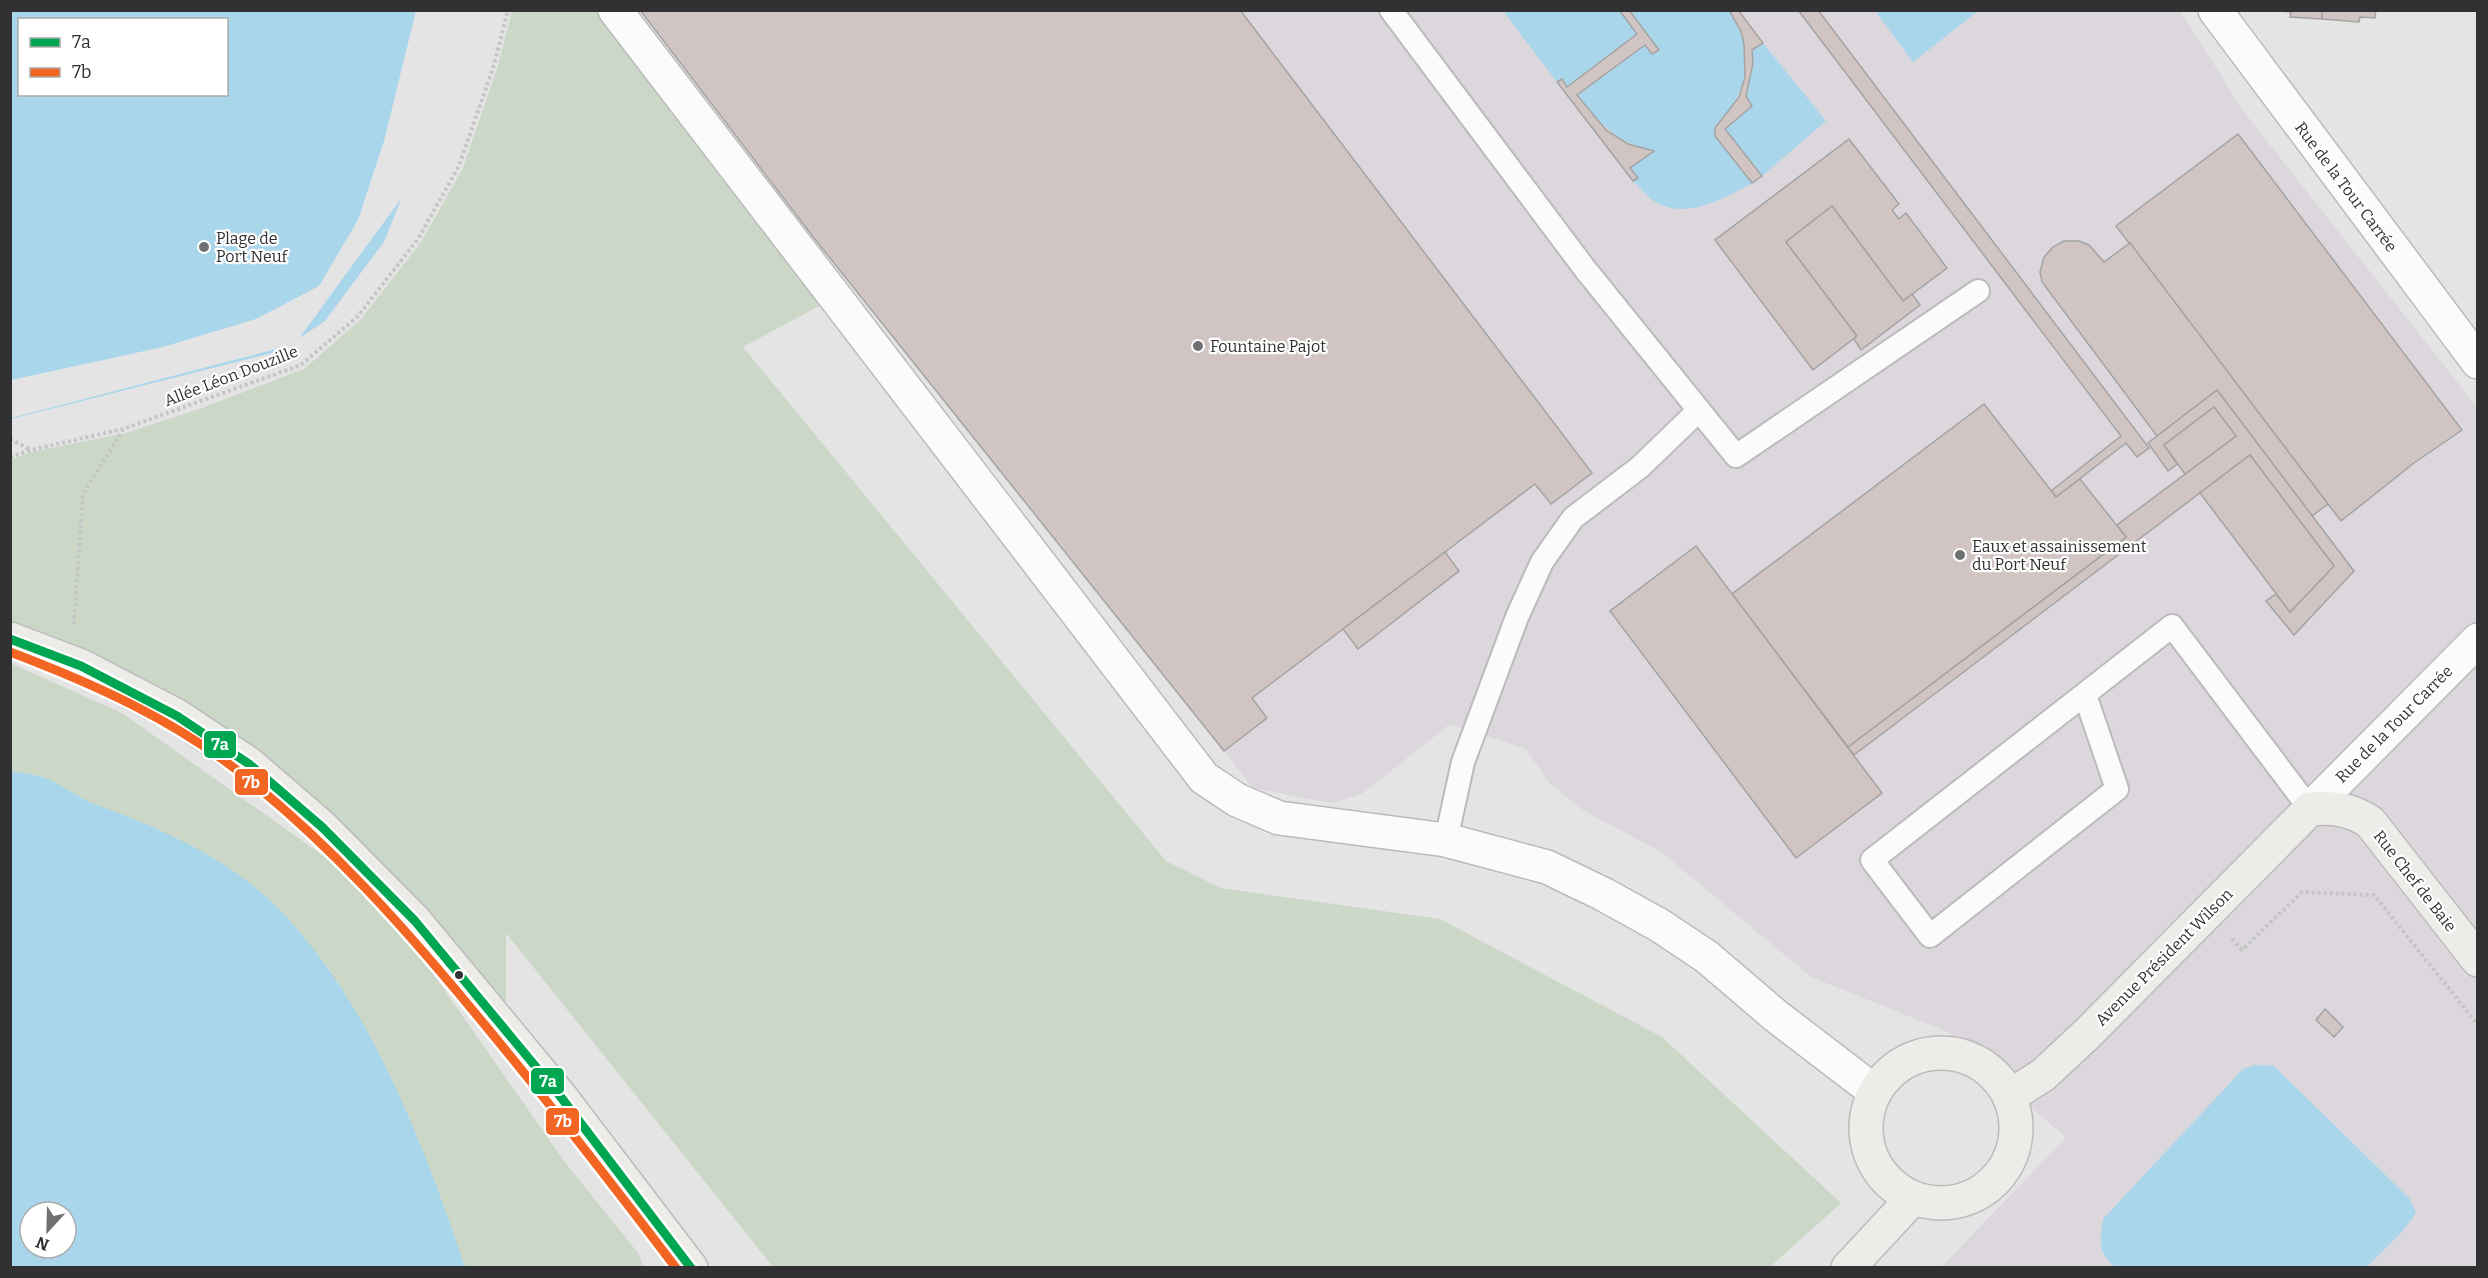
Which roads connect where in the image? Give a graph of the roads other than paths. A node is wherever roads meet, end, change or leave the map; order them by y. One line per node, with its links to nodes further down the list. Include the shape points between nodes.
1 (615, 10): 11 (street, via 1204,778 1237,800 1279,818)
2 (1391, 10): 6 (lane, via 1585,269)
3 (2215, 10): 5 (street, Rue de la Tour Carrée)
4 (1978, 291): 6 (lane, via 1736,456)
5 (2478, 362)
6 (1698, 411): 11 (lane, via 1640,467 1573,519 1542,562 1516,617 1463,762)
7 (10, 639): 16 (street, via 81,666 177,716 249,764 322,827 416,921 560,1096)
8 (2478, 640): 10 (street, Rue de la Tour Carrée)
9 (2085, 695): 9 (lane, via 1872,861 1930,936 2117,789); 10 (lane, via 2172,626)
10 (2310, 809): 12 (street, Rue Chef de Baie, via 2334,807 2370,822); 14 (street, Avenue Président Wilson, via 2043,1075)
11 (1446, 840): 13 (street, via 1547,867 1659,925 1707,957)
12 (2478, 960)
13 (1874, 1091): 14 (street, via 1889,1072 1909,1059 1932,1052 1956,1053 1978,1062); 15 (street, via 1866,1115 1865,1141 1874,1165 1891,1185)
14 (2010, 1096): 15 (street, via 2016,1121 2014,1147 2004,1170 1992,1183 1963,1201 1938,1204)
15 (1913, 1198): 17 (street)
16 (691, 1268)
17 (1848, 1268)

